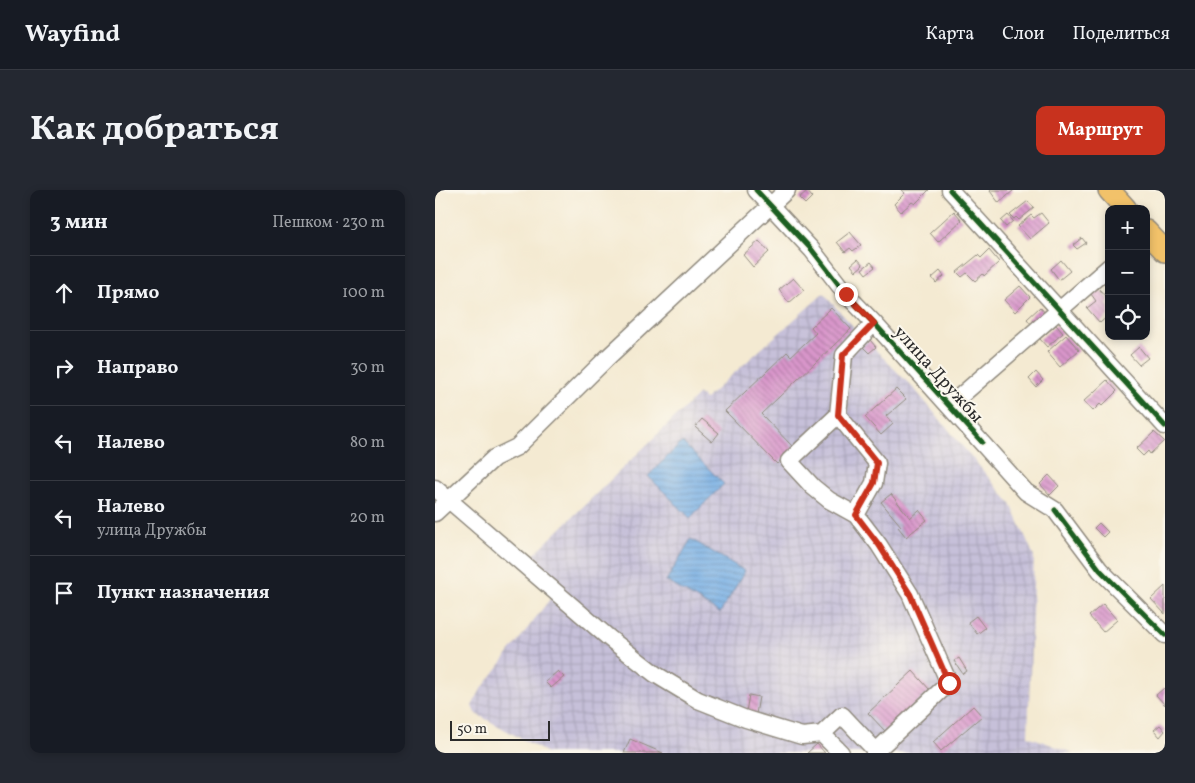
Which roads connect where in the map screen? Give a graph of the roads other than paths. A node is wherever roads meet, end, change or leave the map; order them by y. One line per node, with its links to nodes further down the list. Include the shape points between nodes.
1 (756, 190): 6 (street, улица Дружбы)
2 (787, 190): 6 (street)
3 (950, 190): 10 (street)
4 (1109, 190): 5 (main road)
5 (1123, 205)
6 (771, 206): 11 (street, улица Дружбы); 16 (street, via 606,359 517,447 494,458)
7 (1150, 236): 8 (main road)
8 (1165, 251)
9 (1105, 270): 10 (street)
10 (1059, 310): 12 (street); 14 (street)
11 (874, 323): 12 (street, улица Дружбы); 13 (street, via 843,355)
12 (949, 406): 19 (street, улица Дружбы, via 1026,492 1055,510 1100,570)
13 (838, 415): 18 (street, via 877,463 874,483); 18 (street, via 789,461 829,500)
14 (1165, 426)
15 (435, 488): 16 (street)
16 (449, 500): 17 (street); 20 (street, via 655,674 698,700 747,719 802,736)
17 (435, 513)
18 (856, 515): 21 (street, via 910,594 949,683)
19 (1165, 635)
20 (822, 734): 21 (street, via 842,715); 22 (street)
21 (875, 752)
22 (841, 753)

